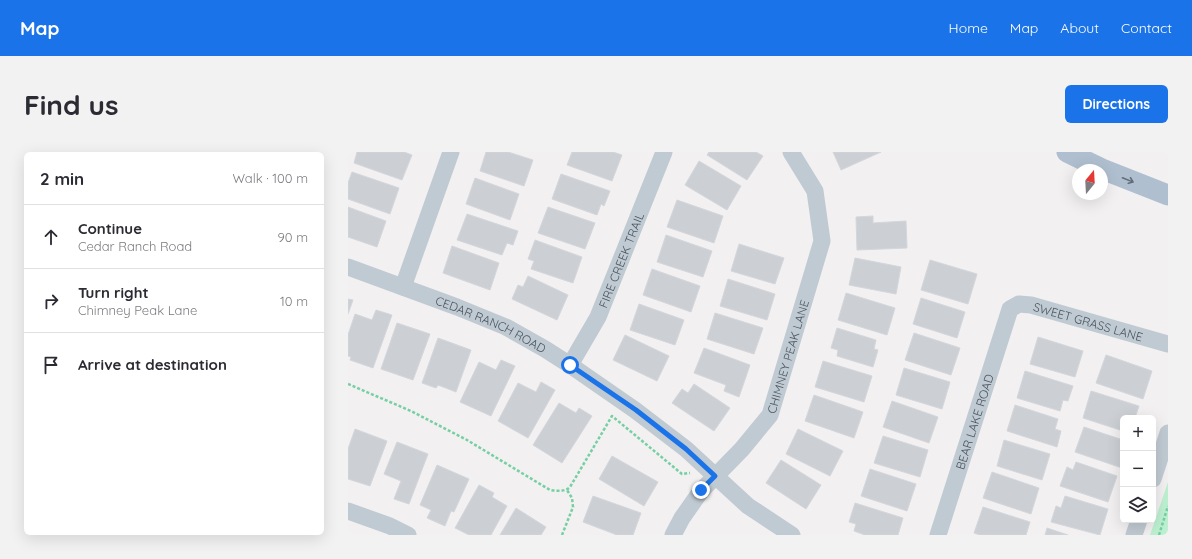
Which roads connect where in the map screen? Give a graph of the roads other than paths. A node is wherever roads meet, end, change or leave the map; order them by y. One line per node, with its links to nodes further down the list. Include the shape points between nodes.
1 (450, 152): 7 (street)
2 (664, 152): 10 (street, FIRE CREEK TRAIL, via 598,317)
3 (791, 152): 13 (street, CHIMNEY PEAK LANE, via 815,192 822,241 770,415)
4 (1067, 152): 5 (main road, one-way to 5)
5 (1168, 195)
6 (348, 267): 7 (street, CEDAR RANCH ROAD)
7 (403, 287): 10 (street, CEDAR RANCH ROAD, via 506,327)
8 (1010, 309): 9 (street, SWEET GRASS LANE, via 1019,304 1031,305); 19 (street, BEAR LAKE ROAD)
9 (1168, 344)
10 (570, 365): 13 (street, CEDAR RANCH ROAD, via 636,410 686,449)
11 (1168, 433): 12 (street)
12 (1156, 470)
13 (715, 476): 17 (street, CHIMNEY PEAK LANE, via 690,504); 18 (street, CEDAR RANCH ROAD, via 748,506)
14 (348, 511): 16 (street)
15 (1138, 523): 20 (street)
16 (408, 535)
17 (673, 535)
18 (792, 535)
19 (938, 535)
20 (1134, 535)

